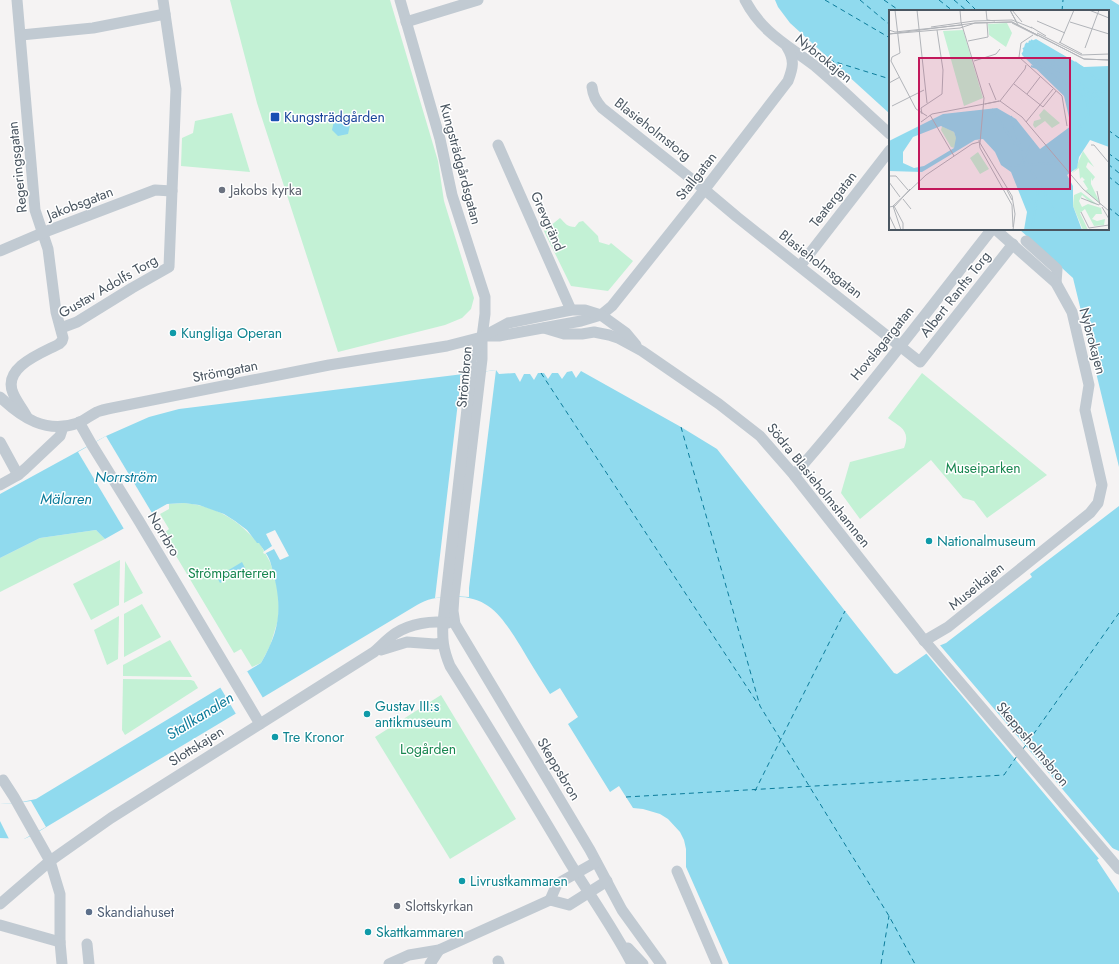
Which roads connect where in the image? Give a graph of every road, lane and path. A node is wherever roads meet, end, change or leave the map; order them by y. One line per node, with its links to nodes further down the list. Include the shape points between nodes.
1 (17, 0): 8 (street, Regeringsgatan)
2 (162, 0): 6 (street)
3 (400, 0): 7 (street, Kungsträdgårdsgatan)
4 (478, 0): 7 (street)
5 (745, 0): 9 (street, Nybrokajen, via 764,26)
6 (165, 14): 8 (street, via 93,28); 15 (street, via 176,89)
7 (406, 22): 28 (street, Kungsträdgårdsgatan, via 440,139 452,195 485,297)
8 (21, 35): 18 (street, Regeringsgatan, via 35,210)
9 (787, 47): 11 (street, Nybrokajen, via 815,66); 14 (street, Stallgatan, via 792,55 793,65 788,81)
10 (592, 87): 14 (street, Blasieholmstorg, via 592,95 602,108)
11 (889, 133)
12 (498, 145): 24 (street, Grevgränd)
13 (889, 151): 22 (street, Teatergatan)
14 (704, 190): 22 (street, Blasieholmsgatan); 25 (street, Stallgatan, via 612,306)
15 (172, 191): 18 (street, Jakobsgatan, via 155,190); 26 (street, Gustav Adolfs Torg, via 169,267 77,322)
16 (991, 230): 29 (street, Hovslagargatan)
17 (996, 230): 20 (street, Nybrokajen)
18 (42, 233): 21 (street, Jakobsgatan); 26 (street, Regeringsgatan, via 48,248 56,312)
19 (1026, 241): 23 (street, Nybrokajen, via 1056,269)
20 (1013, 244): 23 (street, Nybrokajen); 31 (street, Albert Ranfts Torg)
21 (0, 251)
22 (800, 266): 29 (street, Blasieholmsgatan)
23 (1056, 283): 40 (street, Nybrokajen, via 1072,312 1089,385 1085,410 1102,485)
24 (570, 310): 25 (street, Södra Blasieholmshamnen, via 585,310); 28 (street, Södra Blasieholmshamnen, via 508,323)
25 (600, 315): 27 (street, Södra Blasieholmshamnen); 30 (street, Södra Blasieholmshamnen, via 626,333)
26 (61, 328): 33 (street, Gustav Adolfs Torg, via 62,341 24,364 12,377 13,394)
27 (544, 328): 28 (street, Södra Blasieholmshamnen, via 500,336); 30 (street, Södra Blasieholmshamnen, via 564,334 609,334)
28 (482, 336): 34 (street, Strömgatan, via 447,346 112,408); 41 (street, Strömbron, via 482,359 476,372)
29 (900, 345): 31 (street, Blasieholmsgatan); 38 (street, Hovslagargatan)
30 (642, 351): 38 (street, Södra Blasieholmshamnen, via 752,428)
31 (920, 362)
32 (0, 396): 33 (street, via 13,410)
33 (27, 418): 35 (street, via 43,425)
34 (80, 422): 35 (street, Strömgatan); 48 (street, Norrbro)
35 (63, 427): 37 (street, via 60,436)
36 (0, 442): 37 (street)
37 (18, 475): 39 (street)
38 (794, 475): 46 (street, Södra Blasieholmshamnen)
39 (0, 485)
40 (1098, 503): 46 (street, Museikajen, via 1090,513)
41 (450, 597): 42 (street, Strömbron); 43 (street)
42 (453, 611): 44 (street, Skeppsbron)
43 (442, 622): 44 (street, Slottskajen); 45 (street); 47 (street, Slottskajen, via 421,623 396,633)
44 (455, 624): 45 (street); 51 (street, Skeppsbron)
45 (442, 643): 47 (street, Slottskajen, via 407,642); 54 (street, via 450,666)
46 (928, 644): 52 (street, Skeppsholmsbron)
47 (374, 652): 48 (street, Slottskajen)
48 (260, 724): 50 (street, Slottskajen, via 121,812)
49 (3, 780): 50 (street)
50 (50, 861): 58 (street, Slottskajen); 62 (street, via 60,894)
51 (596, 862): 54 (street); 55 (street, Skeppsbron)
52 (1116, 865)
53 (677, 871): 73 (street)
54 (576, 873): 56 (street); 57 (street, via 557,884)
55 (607, 880): 56 (street); 60 (street, Skeppsbron)
56 (589, 892): 57 (street, via 569,905); 61 (street)
57 (550, 900): 64 (street)
58 (0, 904)
59 (0, 925): 62 (street)
60 (636, 931): 71 (street, Skeppsbron); 72 (street, Skeppsbron)
61 (618, 937): 69 (street); 70 (street)
62 (60, 942): 65 (street)
63 (87, 944): 66 (street)
64 (439, 950): 67 (street, via 409,955); 68 (street)
65 (62, 964)
66 (89, 964)
67 (389, 964)
68 (430, 964)
69 (632, 964)
70 (643, 964)
71 (649, 964)
72 (661, 964)
73 (718, 964)

